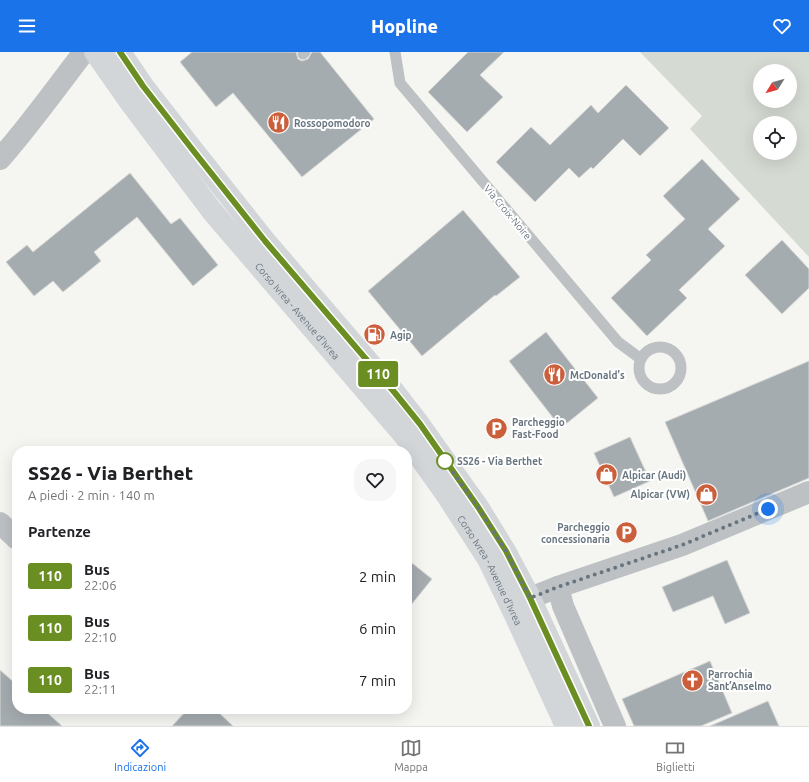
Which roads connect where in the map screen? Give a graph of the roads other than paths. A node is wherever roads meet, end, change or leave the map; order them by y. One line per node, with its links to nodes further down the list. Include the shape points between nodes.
1 (84, 52): 5 (street)
2 (95, 52): 7 (main road, Corso Ivrea - Avenue d'Ivrea, via 212,211)
3 (120, 52): 13 (main road, via 143,86 265,241 420,424 506,551)
4 (395, 52): 6 (lane, Via Croix-Noire, via 400,83 618,342)
5 (0, 160)
6 (641, 359)
7 (412, 446)
8 (412, 446): 14 (main road, Corso Ivrea - Avenue d'Ivrea, via 488,559)
9 (809, 492): 12 (street, via 682,545)
10 (0, 523): 11 (street)
11 (12, 534)
12 (558, 587): 13 (street); 16 (street, via 563,606)
13 (530, 598): 15 (main road)
14 (566, 726)
15 (589, 726)
16 (614, 726)

